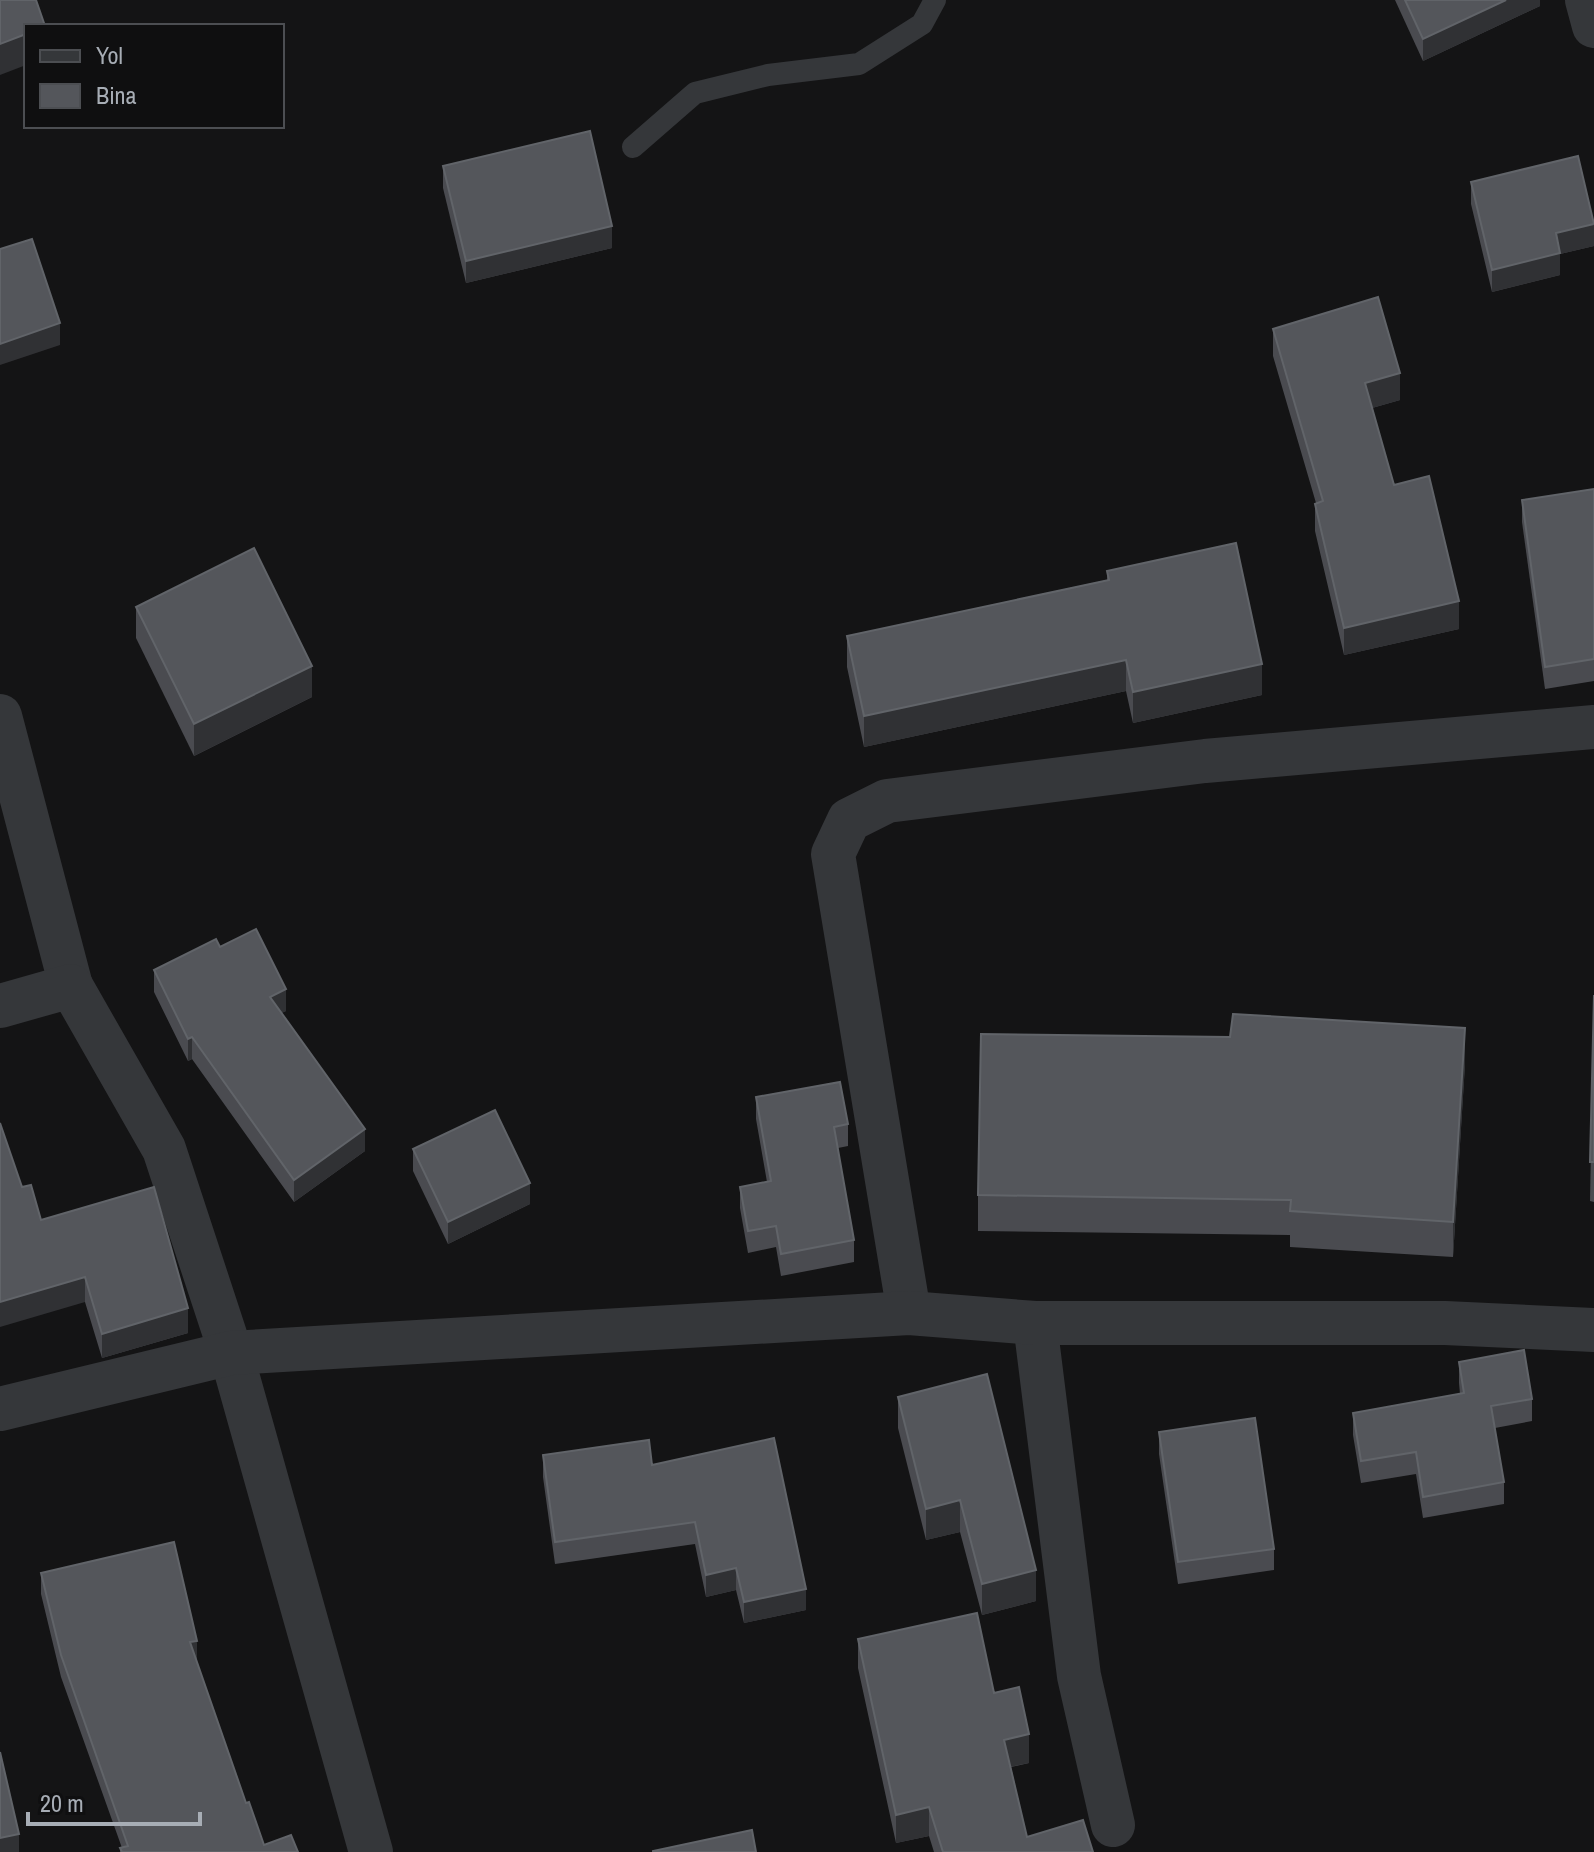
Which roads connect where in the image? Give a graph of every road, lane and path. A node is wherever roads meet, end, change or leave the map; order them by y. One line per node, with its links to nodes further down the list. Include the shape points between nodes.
1 (935, 0): 4 (lane, via 922,24 859,64 768,75 695,93)
2 (1587, 0): 3 (street)
3 (1594, 26)
4 (633, 147)
5 (0, 716): 7 (street)
6 (1594, 727): 9 (street, via 1205,761 887,801 849,820 833,854)
7 (71, 986): 8 (street); 12 (street, via 164,1149)
8 (0, 1006)
9 (909, 1313): 10 (street); 12 (street)
10 (1035, 1323): 11 (street, via 1445,1323); 14 (street, via 1079,1676)
11 (1594, 1330)
12 (231, 1353): 13 (street); 15 (street)
13 (0, 1409)
14 (1113, 1825)
15 (371, 1852)

